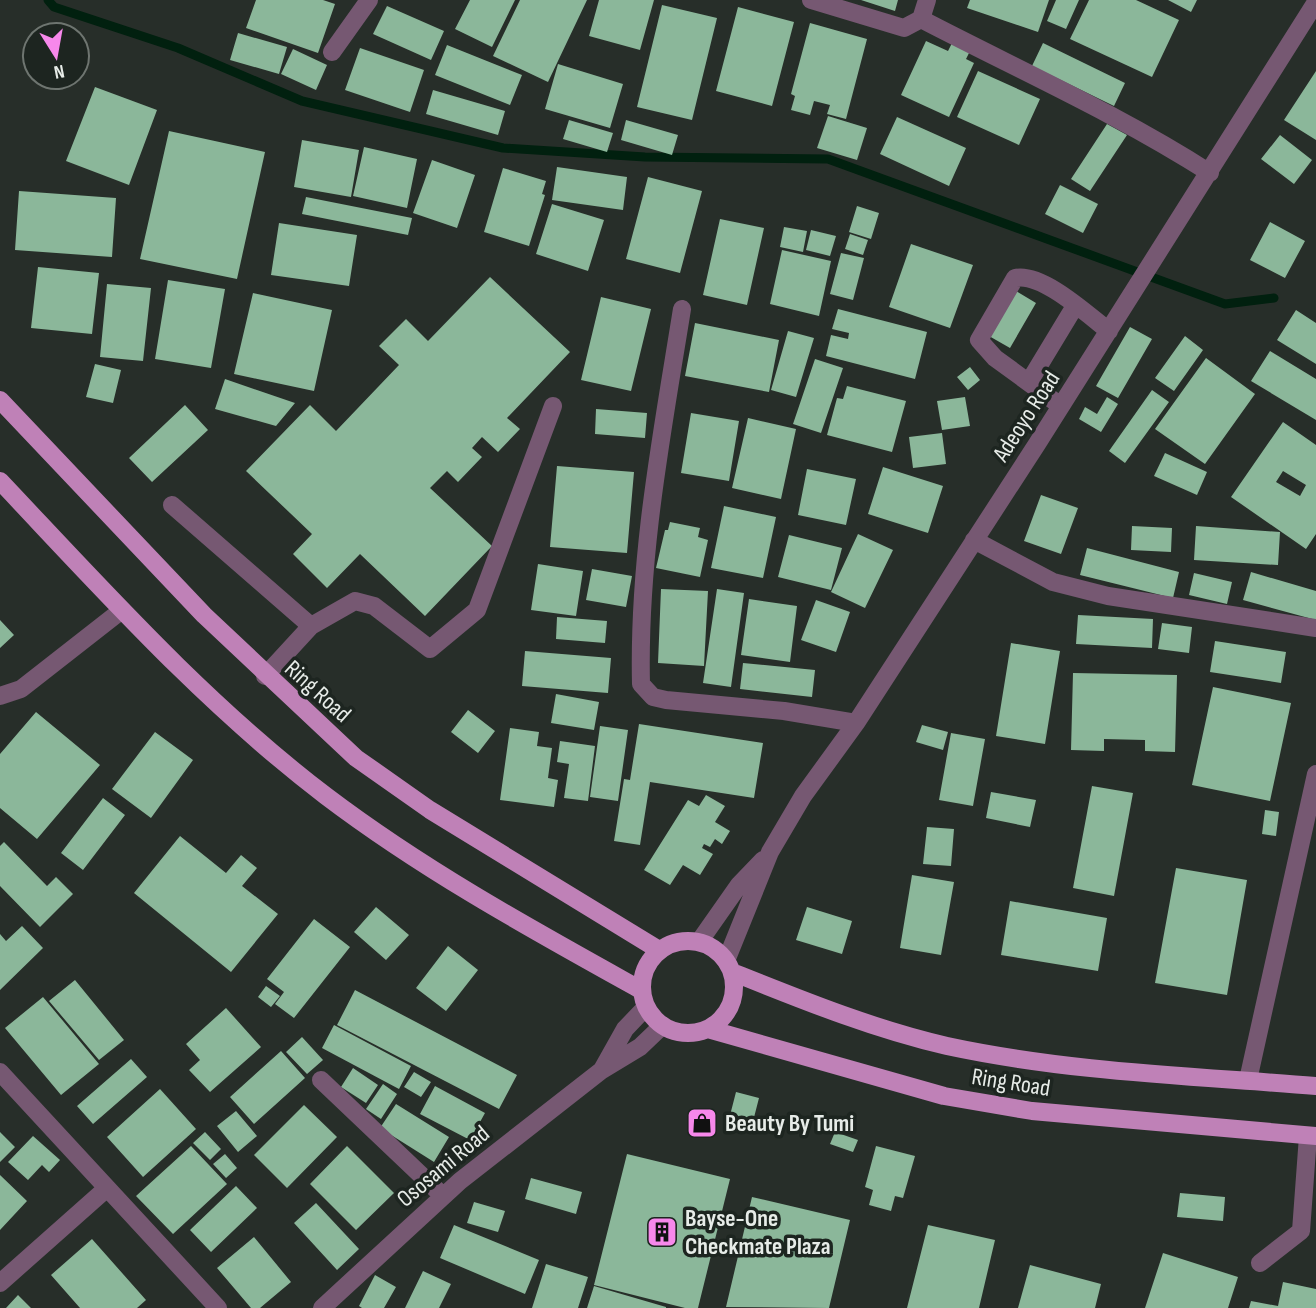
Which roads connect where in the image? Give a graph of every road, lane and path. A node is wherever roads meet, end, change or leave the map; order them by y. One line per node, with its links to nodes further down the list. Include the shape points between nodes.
1 (369, 0): 6 (street)
2 (811, 0): 5 (street, via 904,28)
3 (927, 0): 5 (street)
4 (1316, 2): 7 (street, Adeoyo Road)
5 (920, 19): 7 (street, via 1136,129)
6 (332, 52)
7 (1210, 173): 10 (street, Adeoyo Road)
8 (1075, 306): 10 (street); 11 (street); 11 (street, via 1041,281 1019,277 979,337 989,353)
9 (682, 309): 23 (street, via 647,525 640,684 653,697 666,700 785,710)
10 (1110, 331): 14 (street, Adeoyo Road)
11 (1029, 383): 14 (street)
12 (0, 400): 21 (main road, Ring Road)
13 (553, 406): 19 (street, via 477,610 430,649 374,606 355,601)
14 (1062, 406): 17 (street, Adeoyo Road)
15 (0, 481): 18 (main road)
16 (172, 505): 19 (street)
17 (974, 540): 20 (street, via 1053,582); 23 (street, Adeoyo Road)
18 (122, 610): 22 (street, via 21,689); 29 (main road, via 253,737 326,796 405,853)
19 (311, 626): 21 (street)
20 (1316, 628)
21 (265, 676): 27 (main road, Ring Road, via 356,758 441,817)
22 (0, 696)
23 (856, 723): 25 (street, Adeoyo Road, via 803,796)
24 (1316, 774): 35 (street)
25 (770, 852): 26 (street, via 739,885); 28 (street)
26 (699, 942): 27 (main road, via 678,942); 28 (main road, via 714,949)
27 (659, 950): 29 (main road, via 646,968)
28 (729, 966): 31 (main road, via 734,988 731,1004); 35 (main road, Ring Road, via 816,1006 946,1045 1041,1063)
29 (644, 998): 30 (main road); 32 (street)
30 (662, 1026): 31 (main road, via 677,1032); 32 (street, Ososami Road, via 640,1047)
31 (708, 1029): 37 (main road, Ring Road, via 956,1098 1032,1111)
32 (602, 1070): 39 (street, Ososami Road)
33 (0, 1072): 38 (street)
34 (321, 1080): 39 (street)
35 (1248, 1080): 36 (main road, Ring Road)
36 (1316, 1086)
37 (1312, 1136): 40 (street, via 1301,1231)
38 (106, 1189): 41 (street); 42 (street)
39 (443, 1196): 43 (street, Ososami Road)
40 (1260, 1263)
41 (0, 1283)
42 (218, 1308)
43 (322, 1308)

